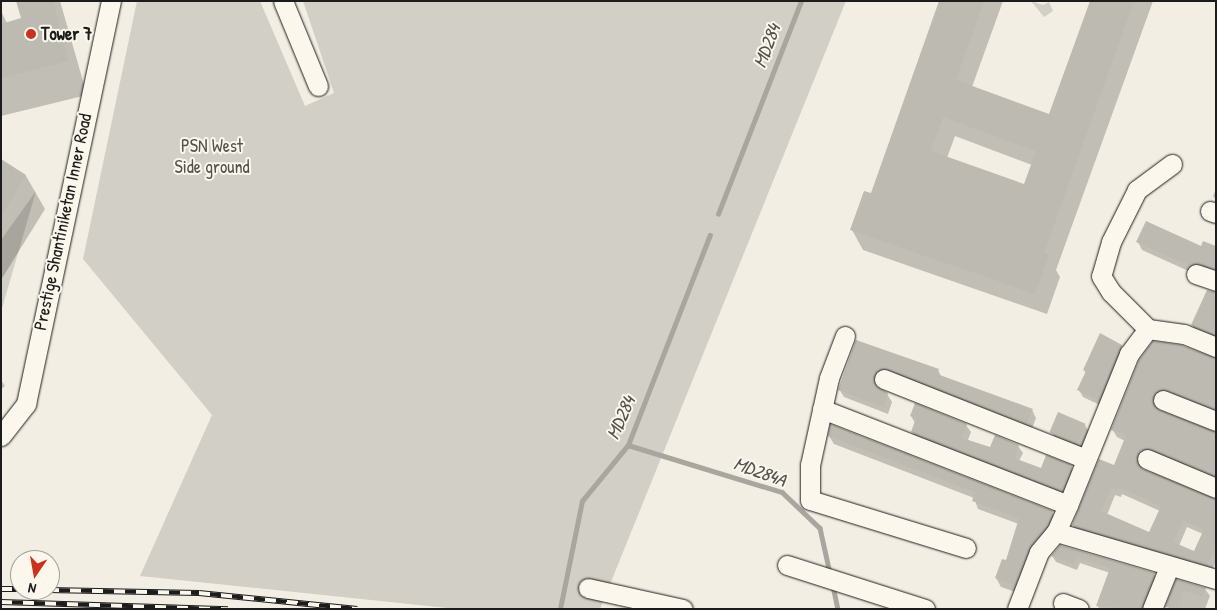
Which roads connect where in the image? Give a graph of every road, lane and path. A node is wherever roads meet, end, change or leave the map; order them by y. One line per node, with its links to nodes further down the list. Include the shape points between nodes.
1 (111, 1): 14 (street, Prestige Shantiniketan Inner Road, via 26,404)
2 (283, 1): 3 (street)
3 (318, 86)
4 (1172, 164): 7 (street, via 1137,190 1111,242 1101,276 1111,292)
5 (1196, 274): 6 (street)
6 (1216, 281)
7 (1148, 328): 9 (street, via 1184,334); 15 (street, via 1129,354)
8 (845, 336): 12 (street, via 829,378)
9 (1216, 347)
10 (884, 379): 15 (street)
11 (1163, 400): 13 (street)
12 (822, 409): 18 (street); 20 (street, via 810,465 810,500)
13 (1216, 421)
14 (1, 436)
15 (1086, 459): 18 (street)
16 (1147, 459): 17 (street)
17 (1216, 488)
18 (1068, 504): 19 (street)
19 (1056, 532): 22 (street); 27 (street, via 1039,552)
20 (966, 548)
21 (787, 564): 26 (street)
22 (1169, 567): 23 (street); 28 (street)
23 (1216, 579)
24 (588, 588): 25 (street)
25 (683, 609)
26 (925, 609)
27 (1017, 609)
28 (1152, 609)

